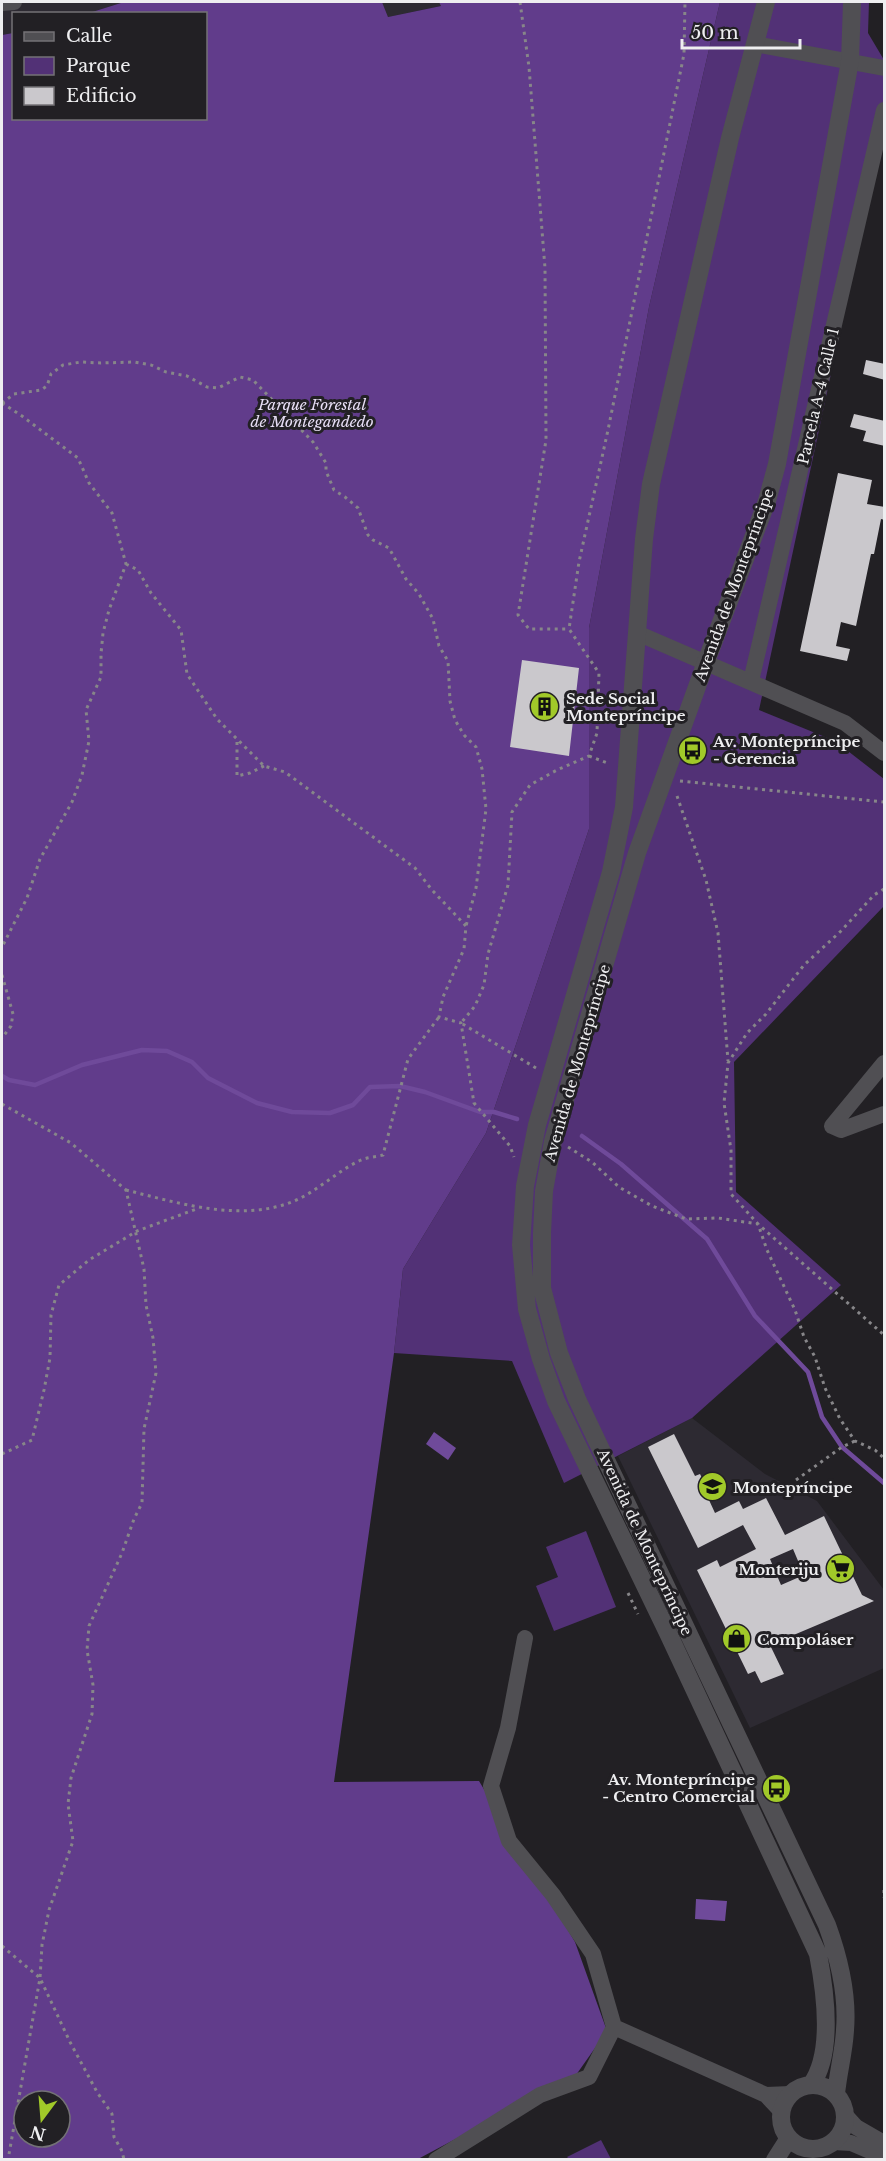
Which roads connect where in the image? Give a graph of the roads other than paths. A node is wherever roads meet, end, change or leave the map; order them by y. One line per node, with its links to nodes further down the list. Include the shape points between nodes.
1 (14, 2): 4 (street)
2 (766, 2): 5 (street, Avenida de Montepríncipe)
3 (852, 2): 6 (street, Avenida de Montepríncipe)
4 (2, 3)
5 (755, 44): 6 (street); 9 (street, Avenida de Montepríncipe, via 651,484)
6 (850, 61): 7 (street); 10 (street, Avenida de Montepríncipe, via 777,464 767,501)
7 (885, 68)
8 (885, 110): 11 (street, Parcela A-4 Calle 1)
9 (637, 633): 10 (street); 17 (street, Avenida de Montepríncipe, via 624,807 611,872 537,1125 525,1186 521,1245 527,1309 556,1401 818,1954 825,1989 825,2030)
10 (706, 662): 11 (street); 19 (street, Avenida de Montepríncipe, via 667,780 637,853 553,1141 544,1191 542,1288 559,1353 577,1399 837,1952 846,2030)
11 (751, 681): 12 (street, via 845,723)
12 (885, 753)
13 (885, 1063): 14 (street, via 832,1126 841,1130)
14 (885, 1114)
15 (525, 1638): 16 (street, via 508,1728 491,1786 509,1841 553,1895 593,1954)
16 (614, 2027): 20 (street); 28 (street, via 589,2077 540,2095)
17 (812, 2085): 18 (street); 19 (street)
18 (790, 2094): 20 (street); 21 (street)
19 (836, 2094): 22 (street)
20 (766, 2095): 21 (street)
21 (782, 2112): 23 (street, via 782,2126)
22 (845, 2115): 24 (street, via 841,2133); 25 (street, via 856,2127)
23 (789, 2138): 26 (street); 29 (street)
24 (833, 2142): 26 (street); 27 (street, via 851,2143)
25 (885, 2143)
26 (803, 2154)
27 (885, 2157)
28 (436, 2160)
29 (775, 2160)

